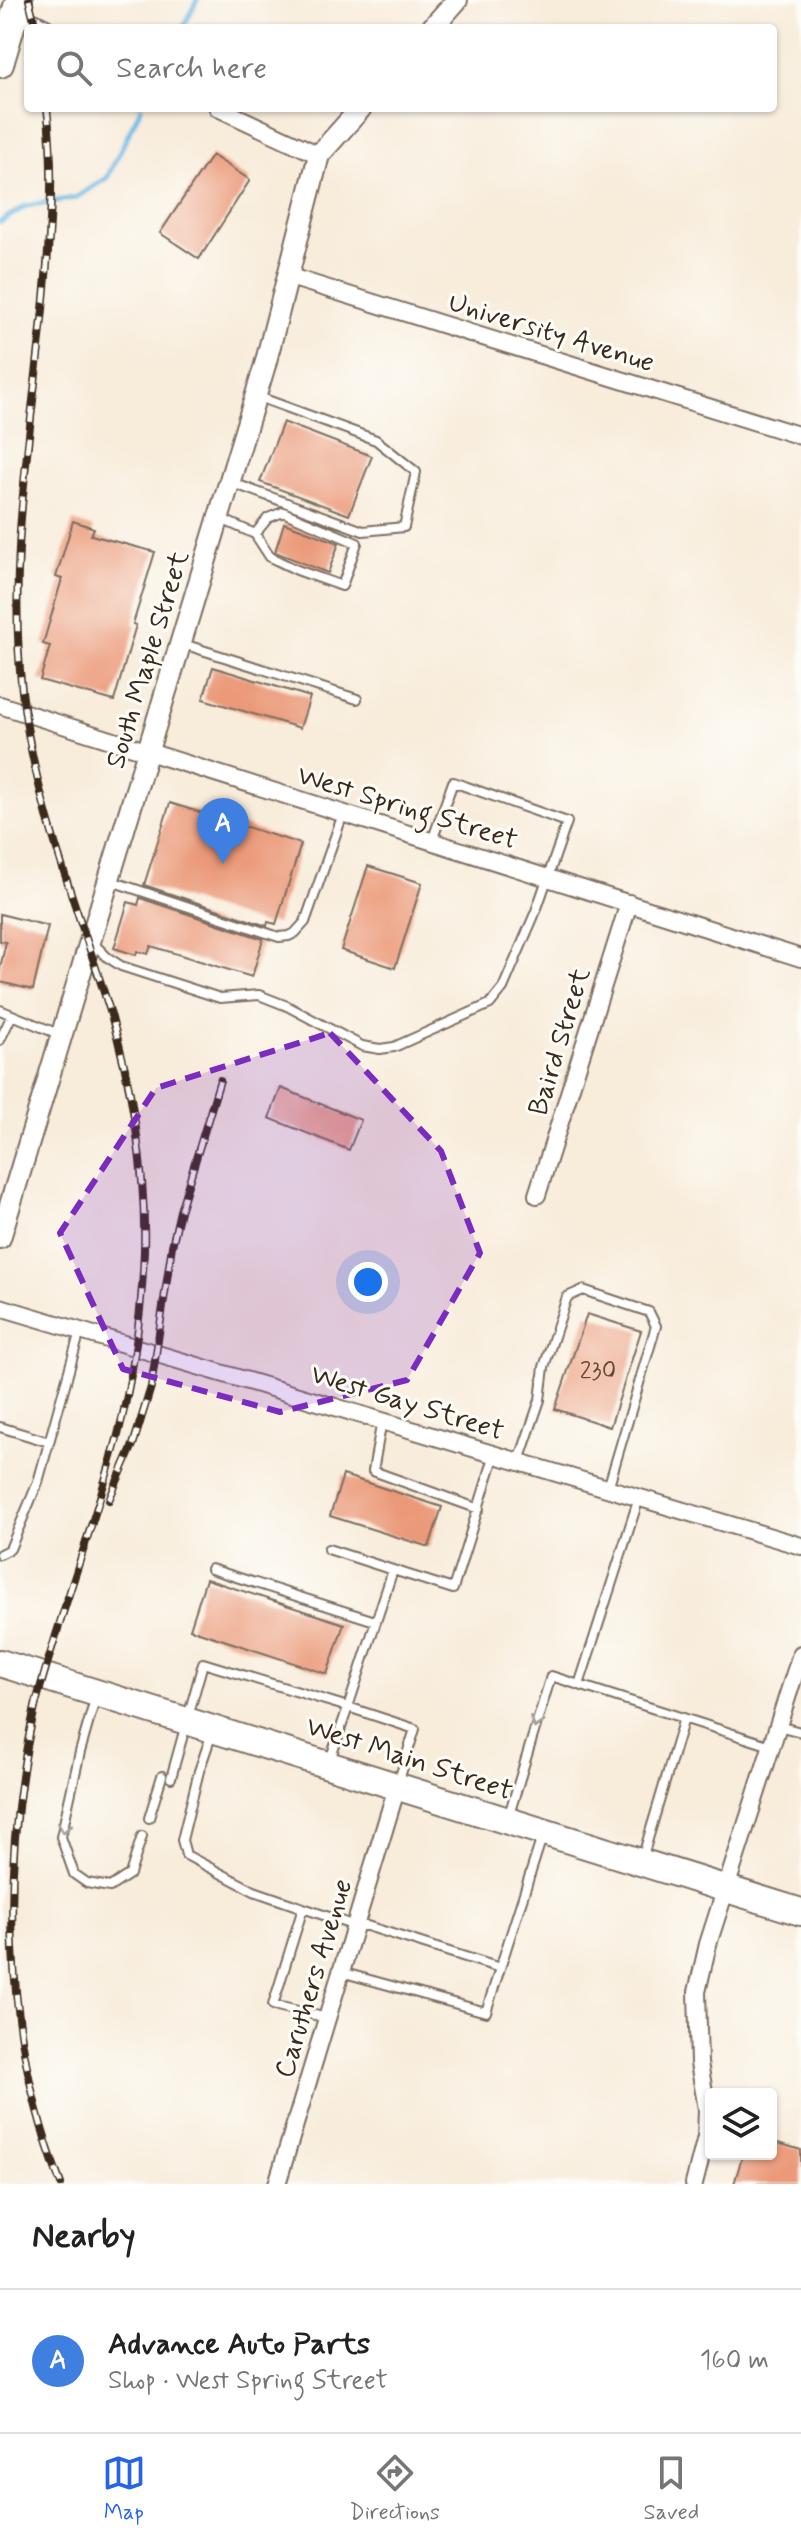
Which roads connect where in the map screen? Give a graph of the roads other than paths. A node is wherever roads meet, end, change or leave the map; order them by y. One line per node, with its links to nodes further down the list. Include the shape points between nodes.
1 (457, 0): 4 (street)
2 (17, 7): 3 (street); 5 (main road)
3 (40, 24)
4 (436, 24)
5 (0, 64)
6 (227, 112): 8 (street)
7 (357, 112): 8 (street, South Maple Street)
8 (319, 155): 9 (street, South Maple Street)
9 (287, 276): 10 (street, South Maple Street); 11 (street, University Avenue)
10 (256, 396): 12 (street, South Maple Street); 12 (lane, via 376,440 416,472 404,527 363,531)
11 (801, 436)
12 (229, 482): 13 (street, South Maple Street)
13 (218, 518): 14 (lane); 15 (street, South Maple Street)
14 (255, 534): 14 (lane, via 270,557 342,586 357,543 283,512 268,518)
15 (180, 642): 16 (lane); 18 (street, South Maple Street)
16 (357, 699)
17 (0, 705): 18 (street, West Spring Street)
18 (146, 751): 19 (street, West Spring Street); 22 (street, South Maple Street)
19 (343, 813): 20 (street, West Spring Street); 22 (lane, via 305,922 289,936)
20 (432, 841): 21 (street, West Spring Street); 21 (lane, via 453,782 567,822)
21 (549, 878): 23 (street, West Spring Street); 24 (lane, via 503,988 490,1004 380,1049 362,1046 269,998 220,998 121,966)
22 (108, 880): 24 (street, South Maple Street)
23 (629, 903): 25 (street, West Spring Street); 30 (street, Baird Street)
24 (91, 940): 28 (street, South Maple Street)
25 (801, 958)
26 (0, 1010): 27 (lane)
27 (12, 1015): 28 (lane); 29 (lane)
28 (62, 1035): 31 (street, South Maple Street)
29 (0, 1040)
30 (537, 1195)
31 (2, 1224)
32 (0, 1307): 33 (street, West Gay Street)
33 (80, 1331): 34 (street, West Gay Street); 36 (lane)
34 (382, 1420): 37 (street, West Gay Street); 41 (lane, via 373,1471)
35 (0, 1427): 36 (lane)
36 (49, 1442): 44 (lane, via 10,1549)
37 (495, 1454): 38 (street, West Gay Street); 41 (lane)
38 (519, 1461): 39 (street, West Gay Street); 39 (lane, via 567,1297 583,1290 649,1312 656,1326)
39 (608, 1488): 40 (street, West Gay Street)
40 (639, 1498): 42 (street, West Gay Street); 50 (lane)
41 (479, 1509): 46 (lane, via 453,1589)
42 (801, 1546)
43 (328, 1549): 46 (lane)
44 (0, 1554)
45 (211, 1569): 47 (lane)
46 (393, 1570): 47 (lane)
47 (375, 1621): 52 (lane)
48 (801, 1654): 55 (street)
49 (0, 1663): 51 (main road, West Main Street)
50 (579, 1685): 53 (lane); 62 (lane, one-way to 62, via 551,1676)
51 (97, 1693): 54 (main road, West Main Street); 64 (lane, one-way to 64, via 61,1837 74,1874 87,1883 110,1887 130,1874)
52 (348, 1707): 54 (lane, via 203,1663); 59 (lane); 60 (lane, via 415,1729)
53 (684, 1718): 58 (lane); 65 (lane)
54 (186, 1720): 56 (main road, West Main Street); 61 (lane)
55 (778, 1726): 57 (lane); 58 (street)
56 (214, 1729): 59 (main road, West Main Street); 67 (lane, via 182,1840 186,1855 254,1891)
57 (801, 1732)
58 (771, 1746): 66 (street)
59 (329, 1765): 60 (main road, West Main Street)
60 (397, 1787): 62 (main road, West Main Street); 69 (street, Caruthers Avenue)
61 (149, 1818)
62 (506, 1821): 63 (main road, West Main Street)
63 (543, 1833): 65 (main road, West Main Street); 70 (lane)
64 (142, 1836)
65 (641, 1863): 66 (main road, West Main Street)
66 (727, 1889): 68 (main road, West Main Street); 74 (street, via 697,1992 699,2063 707,2109 705,2145)
67 (303, 1908): 69 (lane); 72 (lane, via 273,2005)
68 (801, 1912)
69 (355, 1926): 70 (lane); 71 (street, Caruthers Avenue)
70 (500, 1968): 71 (lane, via 486,2012)
71 (341, 1972): 72 (street, Caruthers Avenue)
72 (327, 2018): 73 (street, Caruthers Avenue)
73 (277, 2184)
74 (694, 2184)

